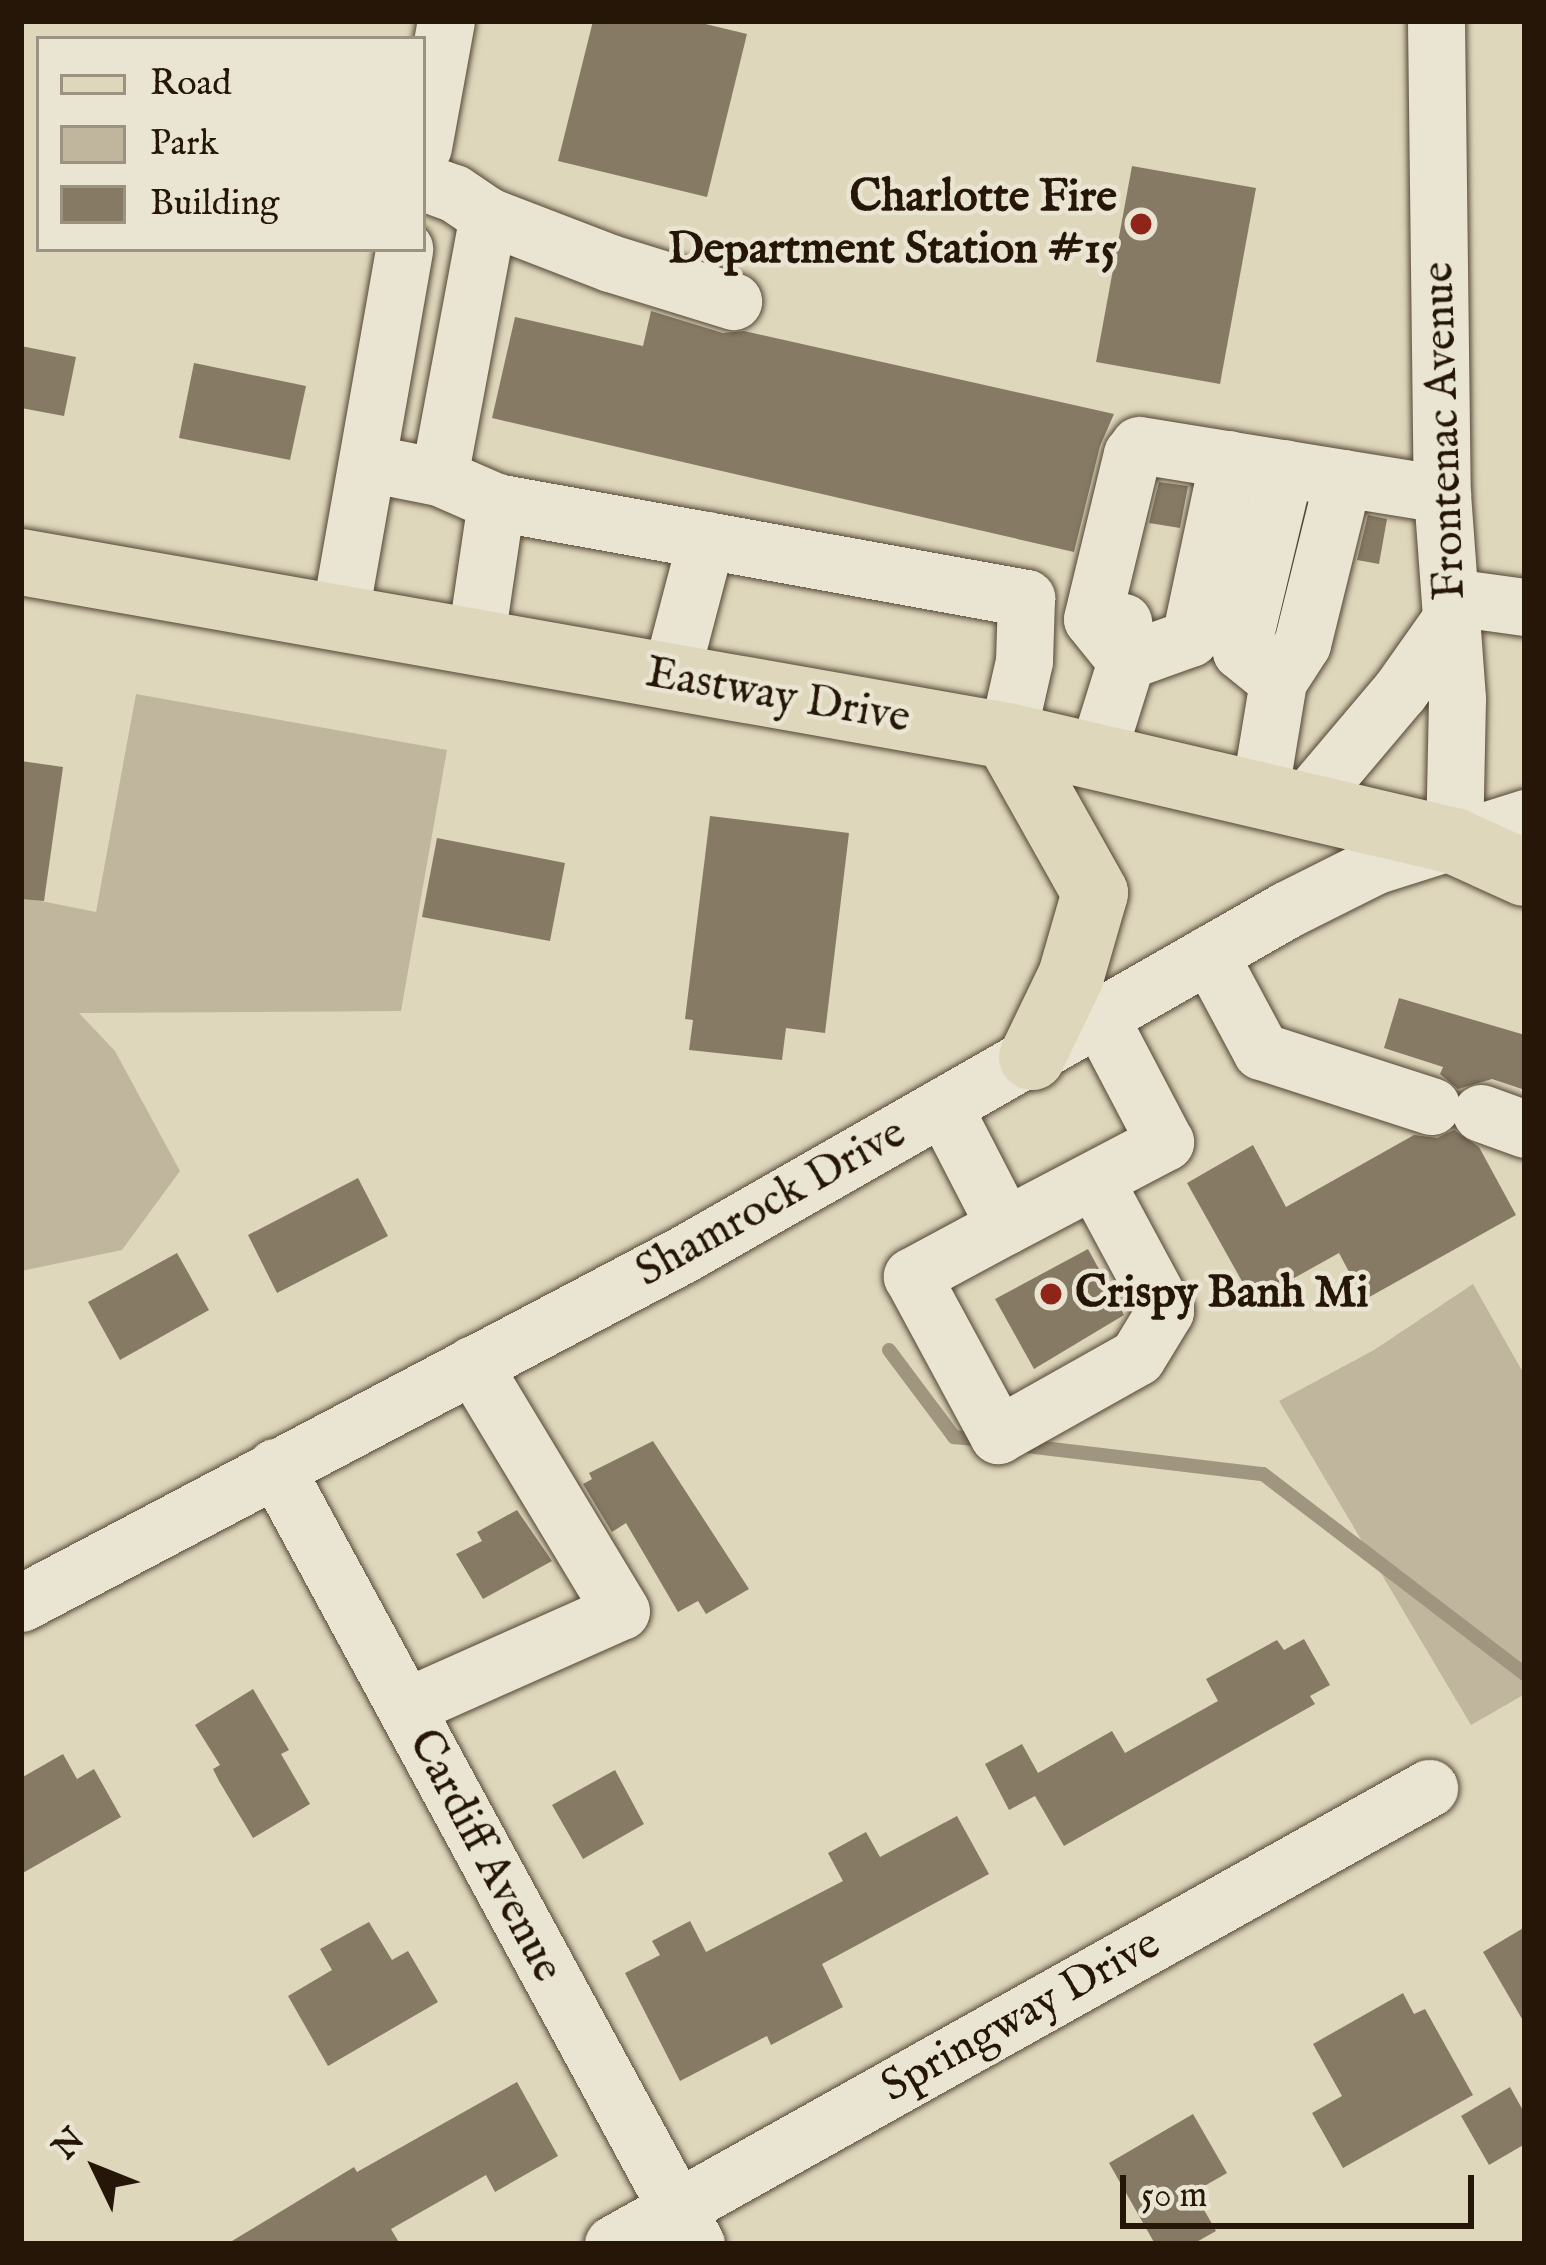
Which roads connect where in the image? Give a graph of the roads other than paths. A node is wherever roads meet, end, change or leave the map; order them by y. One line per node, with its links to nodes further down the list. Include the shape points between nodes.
1 (446, 21): 3 (street)
2 (1436, 21): 12 (street, Frontenac Avenue)
3 (426, 131)
4 (426, 183): 5 (street)
5 (488, 216): 7 (street); 11 (street)
6 (403, 252): 9 (street)
7 (733, 301)
8 (1180, 452): 10 (street); 20 (street, via 1190,638); 20 (street, via 1132,454 1092,619)
9 (368, 463): 11 (street); 18 (street)
10 (1329, 476): 12 (street); 21 (street, via 1344,628); 21 (street, via 1241,651)
11 (439, 477): 13 (street)
12 (1442, 494): 16 (street, Frontenac Avenue)
13 (496, 502): 14 (street); 19 (street)
14 (706, 540): 22 (street); 23 (street, via 1026,598 1024,662)
15 (21, 562): 18 (main road, Eastway Drive)
16 (1453, 606): 17 (street); 25 (street, via 1400,691); 27 (street, Frontenac Avenue)
17 (1525, 607)
18 (339, 619): 19 (main road, Eastway Drive)
19 (475, 644): 22 (main road, Eastway Drive)
20 (1126, 661): 24 (street)
21 (1290, 662): 25 (street)
22 (670, 677): 23 (main road, Eastway Drive)
23 (1007, 736): 24 (main road, Eastway Drive); 31 (main road, via 1095,893 1071,976)
24 (1096, 757): 25 (main road, Eastway Drive)
25 (1280, 802): 27 (main road, Eastway Drive)
26 (1525, 818): 27 (street, Shamrock Drive)
27 (1454, 841): 28 (main road, Eastway Drive); 29 (street, Shamrock Drive, via 1376,865)
28 (1525, 873)
29 (1209, 955): 30 (street, Shamrock Drive); 33 (street, via 1261,1052)
30 (1100, 1018): 31 (street, Shamrock Drive); 34 (street, via 1165,1142)
31 (1032, 1057): 32 (street, Shamrock Drive)
32 (943, 1106): 35 (street); 36 (street, Shamrock Drive)
33 (1479, 1116)
34 (1095, 1181): 35 (street); 35 (street, via 1165,1311 1137,1357 998,1435 912,1276)
35 (1005, 1226)
36 (472, 1364): 37 (street, Shamrock Drive); 39 (street, via 620,1611)
37 (275, 1467): 38 (street, Shamrock Drive); 39 (street, Cardiff Avenue)
38 (21, 1603)
39 (405, 1707): 41 (street, Cardiff Avenue)
40 (1429, 1788): 41 (street, Springway Drive)
41 (686, 2226): 42 (street, Springway Drive)
42 (613, 2244)

